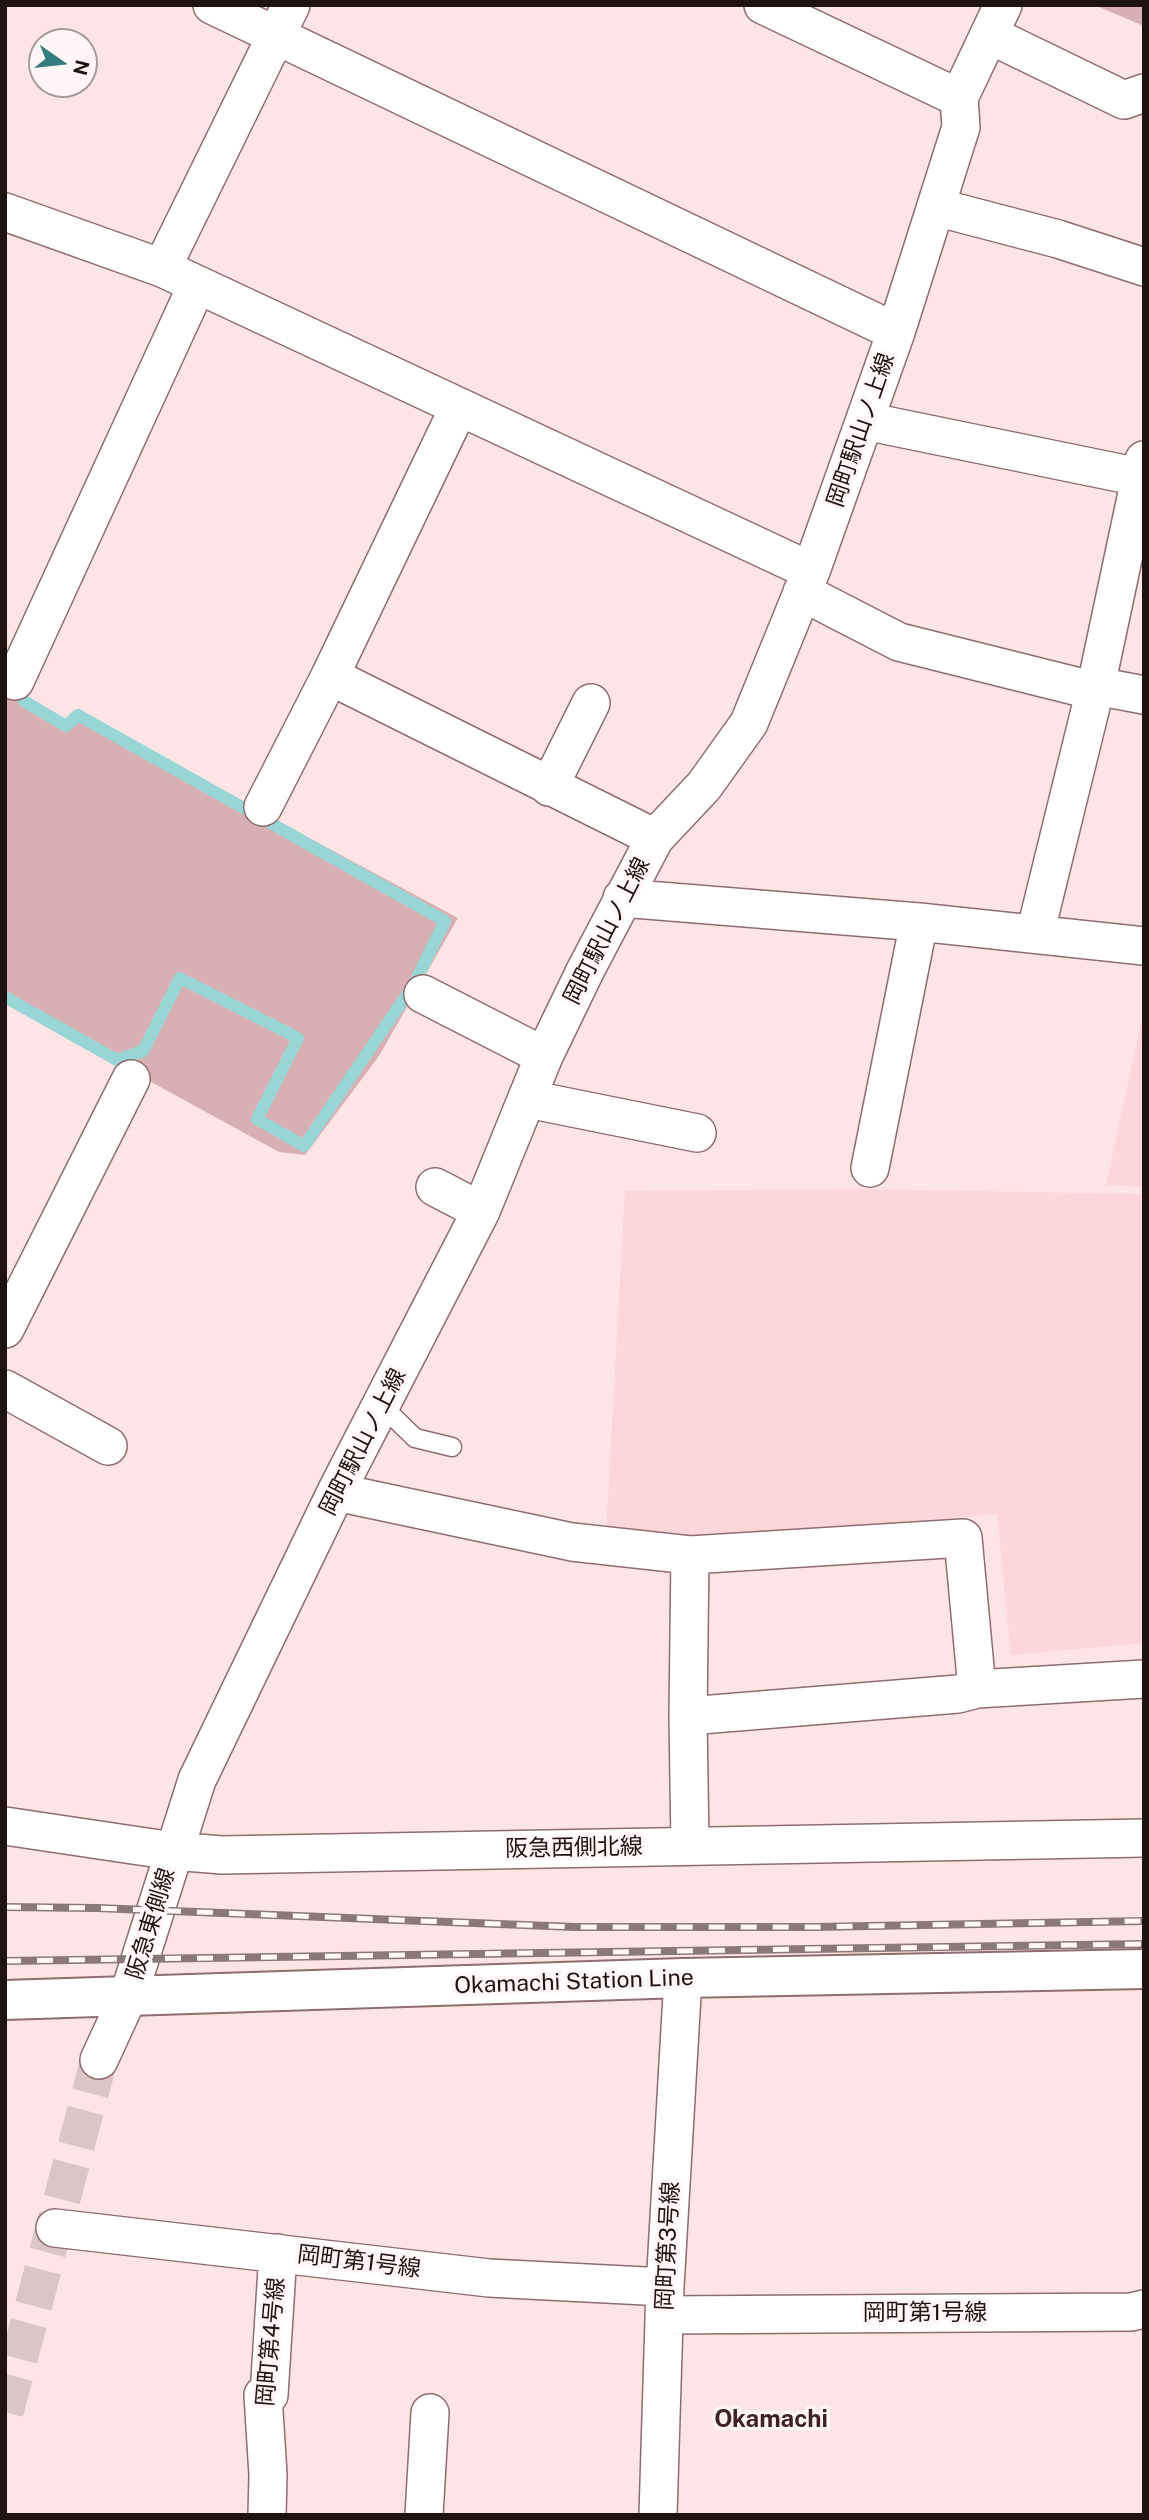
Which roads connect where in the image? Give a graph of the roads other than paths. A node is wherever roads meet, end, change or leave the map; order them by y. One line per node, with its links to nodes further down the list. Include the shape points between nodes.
1 (212, 5): 3 (street)
2 (763, 5): 6 (street)
3 (284, 20): 10 (street); 12 (street)
4 (996, 20): 5 (street, via 1124,100); 6 (street, 岡町駅山ノ上線)
5 (1144, 93)
6 (959, 98): 7 (street, 岡町駅山ノ上線, via 961,127)
7 (936, 207): 9 (street); 12 (street, 岡町駅山ノ上線)
8 (5, 212): 10 (street)
9 (1144, 267)
10 (162, 268): 11 (street)
11 (197, 285): 13 (street); 18 (street)
12 (896, 332): 14 (street, 岡町駅山ノ上線)
13 (460, 407): 16 (street); 17 (street)
14 (866, 421): 15 (street); 16 (street, 岡町駅山ノ上線)
15 (1143, 472): 19 (street)
16 (807, 582): 19 (street, via 899,642); 24 (street, 岡町駅山ノ上線, via 749,723 704,786)
17 (330, 676): 22 (street); 23 (street)
18 (15, 681)
19 (1096, 689): 20 (street); 27 (street)
20 (1144, 695)
21 (592, 703): 22 (street)
22 (550, 787): 24 (street)
23 (263, 807)
24 (655, 838): 25 (street, 岡町駅山ノ上線)
25 (622, 898): 26 (street); 30 (street, 岡町駅山ノ上線)
26 (919, 922): 27 (street); 34 (street)
27 (1035, 934): 28 (street)
28 (1144, 946)
29 (423, 994): 30 (street)
30 (544, 1056): 32 (street, 岡町駅山ノ上線)
31 (131, 1079): 37 (street)
32 (528, 1099): 33 (street); 36 (street, 岡町駅山ノ上線)
33 (697, 1133)
34 (870, 1168)
35 (435, 1186): 36 (street)
36 (481, 1211): 39 (street, 岡町駅山ノ上線)
37 (5, 1329)
38 (5, 1389): 40 (street)
39 (382, 1405): 41 (lane, via 415,1438); 42 (street, 岡町駅山ノ上線)
40 (108, 1446)
41 (452, 1447)
42 (336, 1492): 43 (street, via 572,1542); 50 (street, 岡町駅山ノ上線, via 197,1780)
43 (690, 1555): 45 (street, via 963,1538); 46 (street)
44 (1144, 1679): 45 (street)
45 (977, 1689): 46 (street)
46 (688, 1716): 49 (street)
47 (5, 1826): 50 (street, 阪急西側北線)
48 (1144, 1838): 49 (street, 阪急西側北線)
49 (690, 1845): 50 (street, 阪急西側北線, via 222,1855)
50 (173, 1850): 53 (street, 阪急東側線)
51 (1144, 1969): 52 (main road, Okamachi Station Line)
52 (683, 1978): 53 (main road, Okamachi Station Line); 58 (street, 岡町第3号線)
53 (128, 1997): 54 (main road, Okamachi Station Line); 55 (street, 阪急東側線)
54 (5, 2000)
55 (99, 2060)
56 (55, 2228): 57 (street, 岡町第1号線)
57 (278, 2253): 58 (street, 岡町第1号線); 61 (street, 岡町第4号線, via 270,2395 263,2395)
58 (664, 2301): 59 (street, 岡町第1号線); 63 (street, 岡町第3号線)
59 (1144, 2309)
60 (430, 2413): 62 (street)
61 (267, 2515)
62 (424, 2515)
63 (658, 2515)

